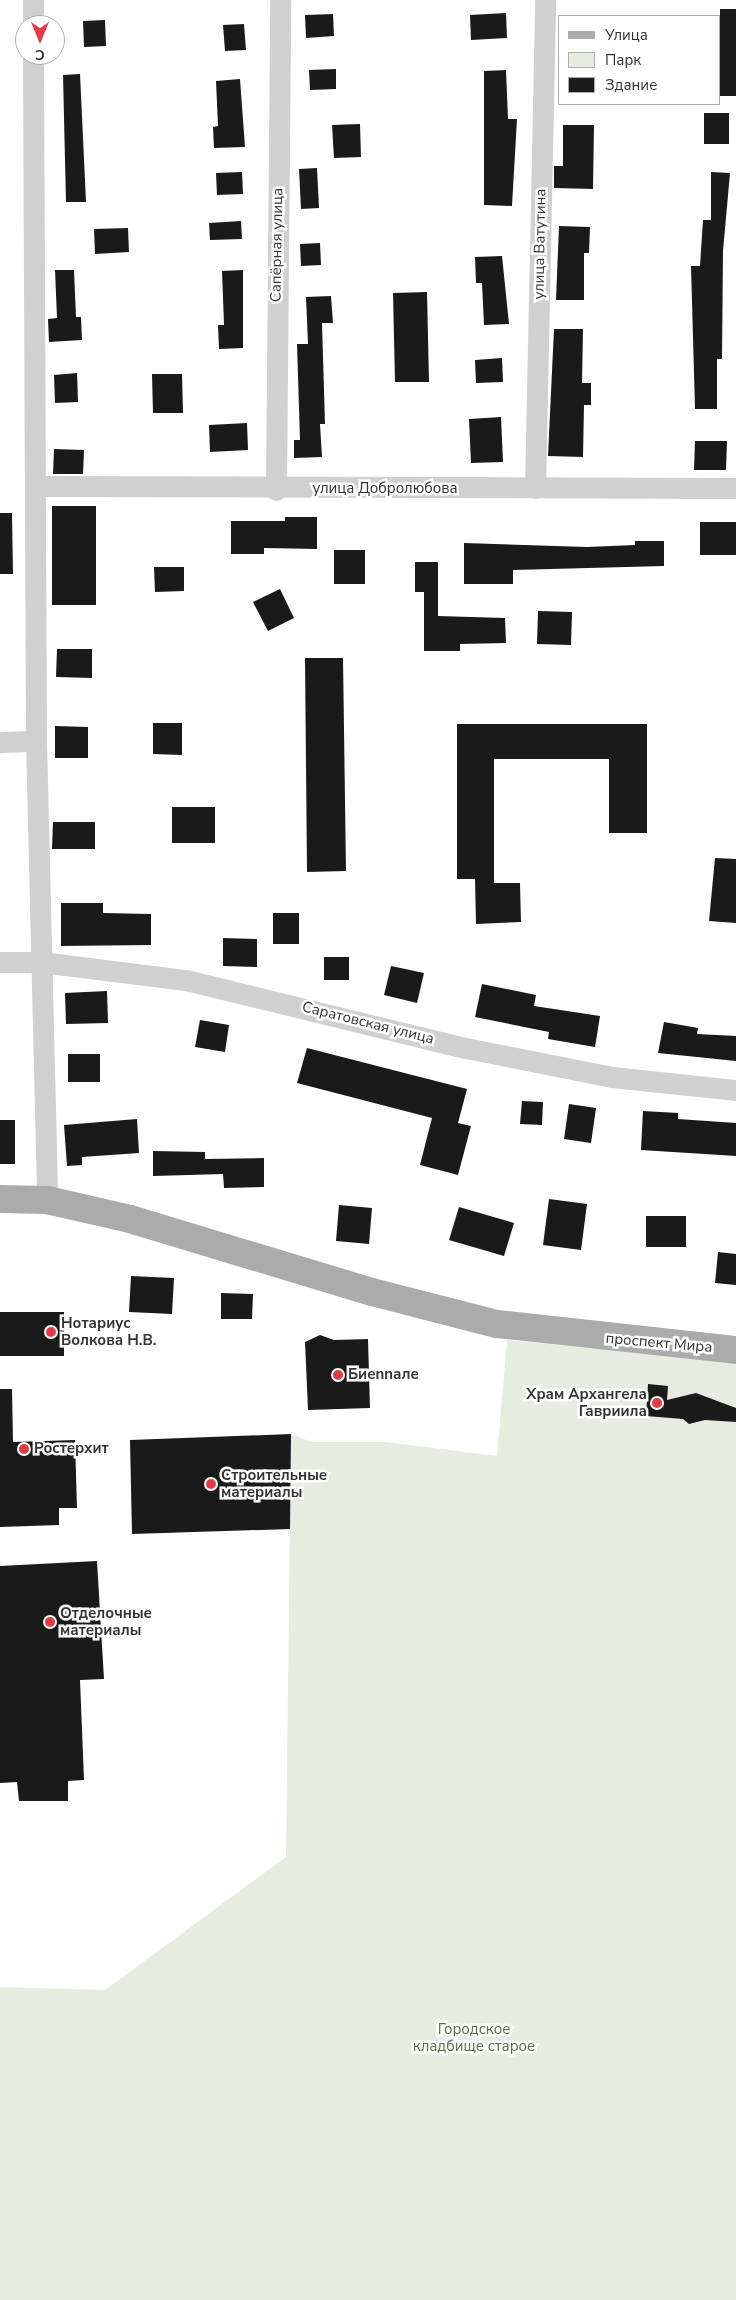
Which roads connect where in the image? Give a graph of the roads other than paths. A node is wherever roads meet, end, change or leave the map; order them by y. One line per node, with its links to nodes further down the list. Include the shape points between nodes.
1 (33, 0): 4 (street)
2 (280, 0): 9 (street, Сапёрная улица)
3 (545, 0): 7 (street, улица Ватутина)
4 (33, 15)
5 (33, 65): 6 (street)
6 (35, 486): 9 (street, улица Добролюбова); 10 (street)
7 (536, 488): 8 (street, улица Добролюбова); 9 (street, улица Добролюбова)
8 (736, 488)
9 (276, 490)
10 (36, 741): 11 (street); 13 (street)
11 (0, 742)
12 (0, 962): 13 (street, Саратовская улица)
13 (41, 962): 14 (street, Саратовская улица, via 186,980 466,1048 612,1077); 16 (street)
14 (736, 1090)
15 (0, 1199): 16 (main road, проспект Мира)
16 (47, 1200): 17 (main road, проспект Мира, via 130,1219 435,1310 497,1324 582,1336)
17 (736, 1350)

